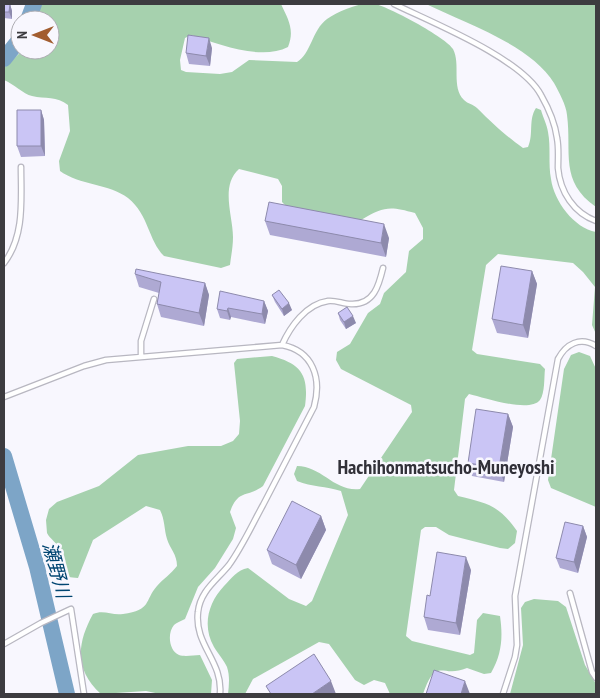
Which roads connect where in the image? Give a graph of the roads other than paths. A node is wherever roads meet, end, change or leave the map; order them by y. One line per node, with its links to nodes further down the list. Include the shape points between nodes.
1 (394, 4): 3 (lane, via 523,72 540,93 552,116 558,140 558,170 565,195 576,209)
2 (22, 167): 4 (lane, via 21,217 16,238)
3 (596, 221)
4 (4, 263)
5 (383, 268): 7 (lane, via 379,286 372,297 362,303 329,301 319,304 295,321)
6 (154, 299): 9 (lane, via 141,341)
7 (282, 345): 9 (lane); 15 (lane, via 301,352 310,362 317,376 318,392 314,407 237,553 202,596 198,629 217,668)
8 (596, 346): 16 (lane, via 571,343 558,359 515,596 515,657)
9 (141, 357): 10 (lane, via 84,366)
10 (4, 397)
11 (570, 593): 13 (lane)
12 (4, 644): 14 (lane, via 71,609)
13 (596, 678)
14 (84, 694)
15 (220, 694)
16 (503, 694)

